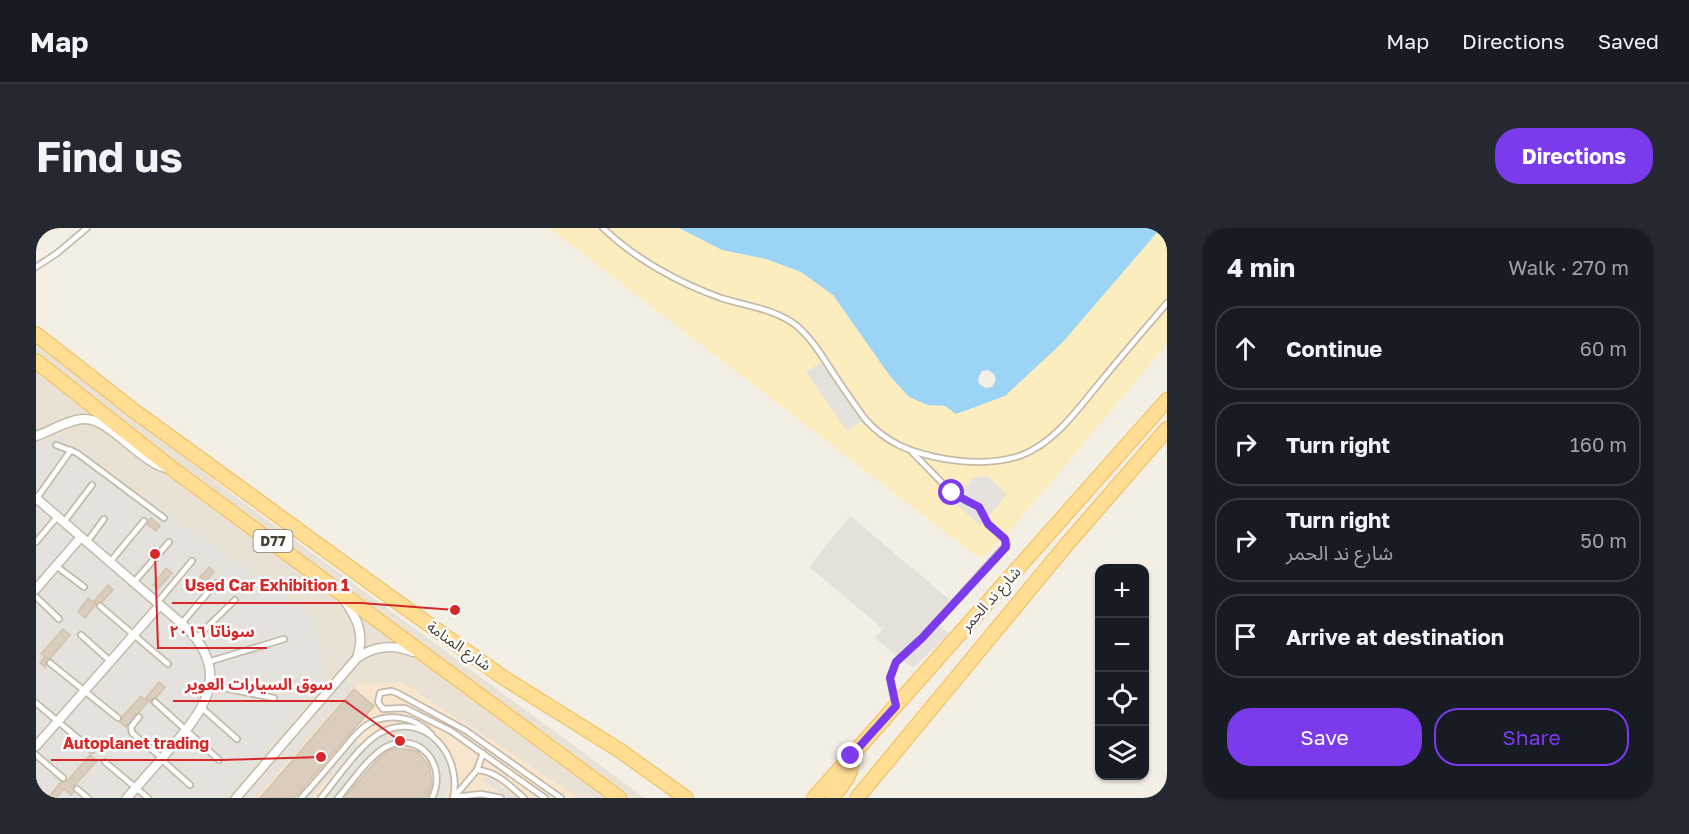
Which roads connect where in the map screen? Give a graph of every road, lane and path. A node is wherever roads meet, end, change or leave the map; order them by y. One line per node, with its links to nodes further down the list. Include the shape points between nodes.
1 (87, 228): 3 (lane)
2 (603, 228): 12 (lane, via 660,270 720,298 784,317 798,327 874,430)
3 (36, 267)
4 (1167, 303): 12 (lane, via 1065,423 1038,447 1005,460 987,462)
5 (36, 334): 78 (main road, شارع المنامة / D77, via 133,410 504,678)
6 (36, 361): 13 (main road, شارع المنامة / D77)
7 (1167, 399): 52 (main road, شارع ند الحمر)
8 (1167, 429): 76 (main road, شارع ند الحمر)
9 (36, 436): 13 (street, via 88,419 156,465)
10 (56, 445): 11 (lane)
11 (71, 450): 15 (lane); 16 (lane)
12 (912, 452): 52 (lane, via 952,493 979,507 988,524 1007,544 896,662 890,678)
13 (174, 470): 29 (main road, شارع المنامة / D77)
14 (92, 485): 17 (lane)
15 (36, 498): 17 (street)
16 (164, 518)
17 (61, 519): 20 (street); 21 (lane)
18 (104, 519): 20 (lane)
19 (144, 521): 24 (lane)
20 (84, 539): 24 (street); 25 (street)
21 (36, 542)
22 (169, 542): 26 (lane)
23 (192, 561): 33 (lane)
24 (110, 562): 26 (street)
25 (56, 566): 28 (lane); 30 (street)
26 (134, 582): 33 (street)
27 (216, 583): 36 (lane)
28 (84, 587)
29 (336, 588): 41 (street, via 358,623 361,637); 42 (main road, شارع المنامة / D77)
30 (36, 589)
31 (36, 597): 35 (lane)
32 (235, 600): 39 (lane)
33 (158, 604): 36 (street); 37 (street)
34 (100, 606): 37 (lane)
35 (59, 619)
36 (182, 624): 39 (street)
37 (134, 634): 43 (street); 46 (lane)
38 (81, 635): 43 (lane)
39 (196, 638): 44 (street)
40 (284, 639): 44 (lane)
41 (357, 658): 42 (street, via 388,646); 82 (street)
42 (430, 658): 91 (main road, شارع المنامة / D77)
43 (110, 661): 48 (street)
44 (208, 662): 47 (street)
45 (50, 663): 48 (lane)
46 (168, 664)
47 (209, 685): 49 (lane); 53 (street)
48 (84, 690): 55 (lane); 56 (street)
49 (274, 698)
50 (155, 702): 57 (lane)
51 (36, 703): 56 (lane)
52 (896, 706): 65 (main road, شارع ند الحمر)
53 (202, 708): 57 (street); 59 (lane)
54 (138, 717): 66 (lane, via 131,727 132,733)
55 (118, 718)
56 (58, 721): 60 (street); 61 (lane)
57 (186, 730): 66 (street); 67 (lane)
58 (434, 737): 62 (lane, via 406,727 393,728 375,736); 77 (lane, via 453,766); 83 (lane, via 407,719 375,720 358,732)
59 (237, 739)
60 (36, 746)
61 (92, 750)
62 (361, 750): 68 (lane); 84 (lane)
63 (483, 753): 71 (lane); 89 (lane); 90 (lane, via 411,710 383,709 378,697 384,692 397,693 452,722)
64 (36, 755): 72 (lane)
65 (851, 756): 70 (main road, شارع ند الحمر); 94 (main road, via 850,774)
66 (162, 759): 73 (lane); 74 (street)
67 (219, 760)
68 (372, 760): 85 (lane); 86 (lane, via 396,744 407,743 425,752 438,778)
69 (105, 762): 74 (lane)
70 (842, 767): 92 (main road); 93 (main road, شارع ند الحمر)
71 (477, 770): 77 (lane); 88 (lane, via 492,773)
72 (63, 778)
73 (190, 786)
74 (136, 788): 80 (street); 81 (lane)
75 (77, 789): 79 (lane)
76 (861, 794)
77 (453, 797): 87 (lane, via 481,794)
78 (686, 797)
79 (88, 798)
80 (127, 798)
81 (148, 798)
82 (236, 798)
83 (302, 798)
84 (321, 798)
85 (339, 798)
86 (432, 798)
87 (501, 798)
88 (524, 798)
89 (544, 798)
90 (561, 798)
91 (619, 798)
92 (803, 798)
93 (814, 798)
94 (832, 798)

